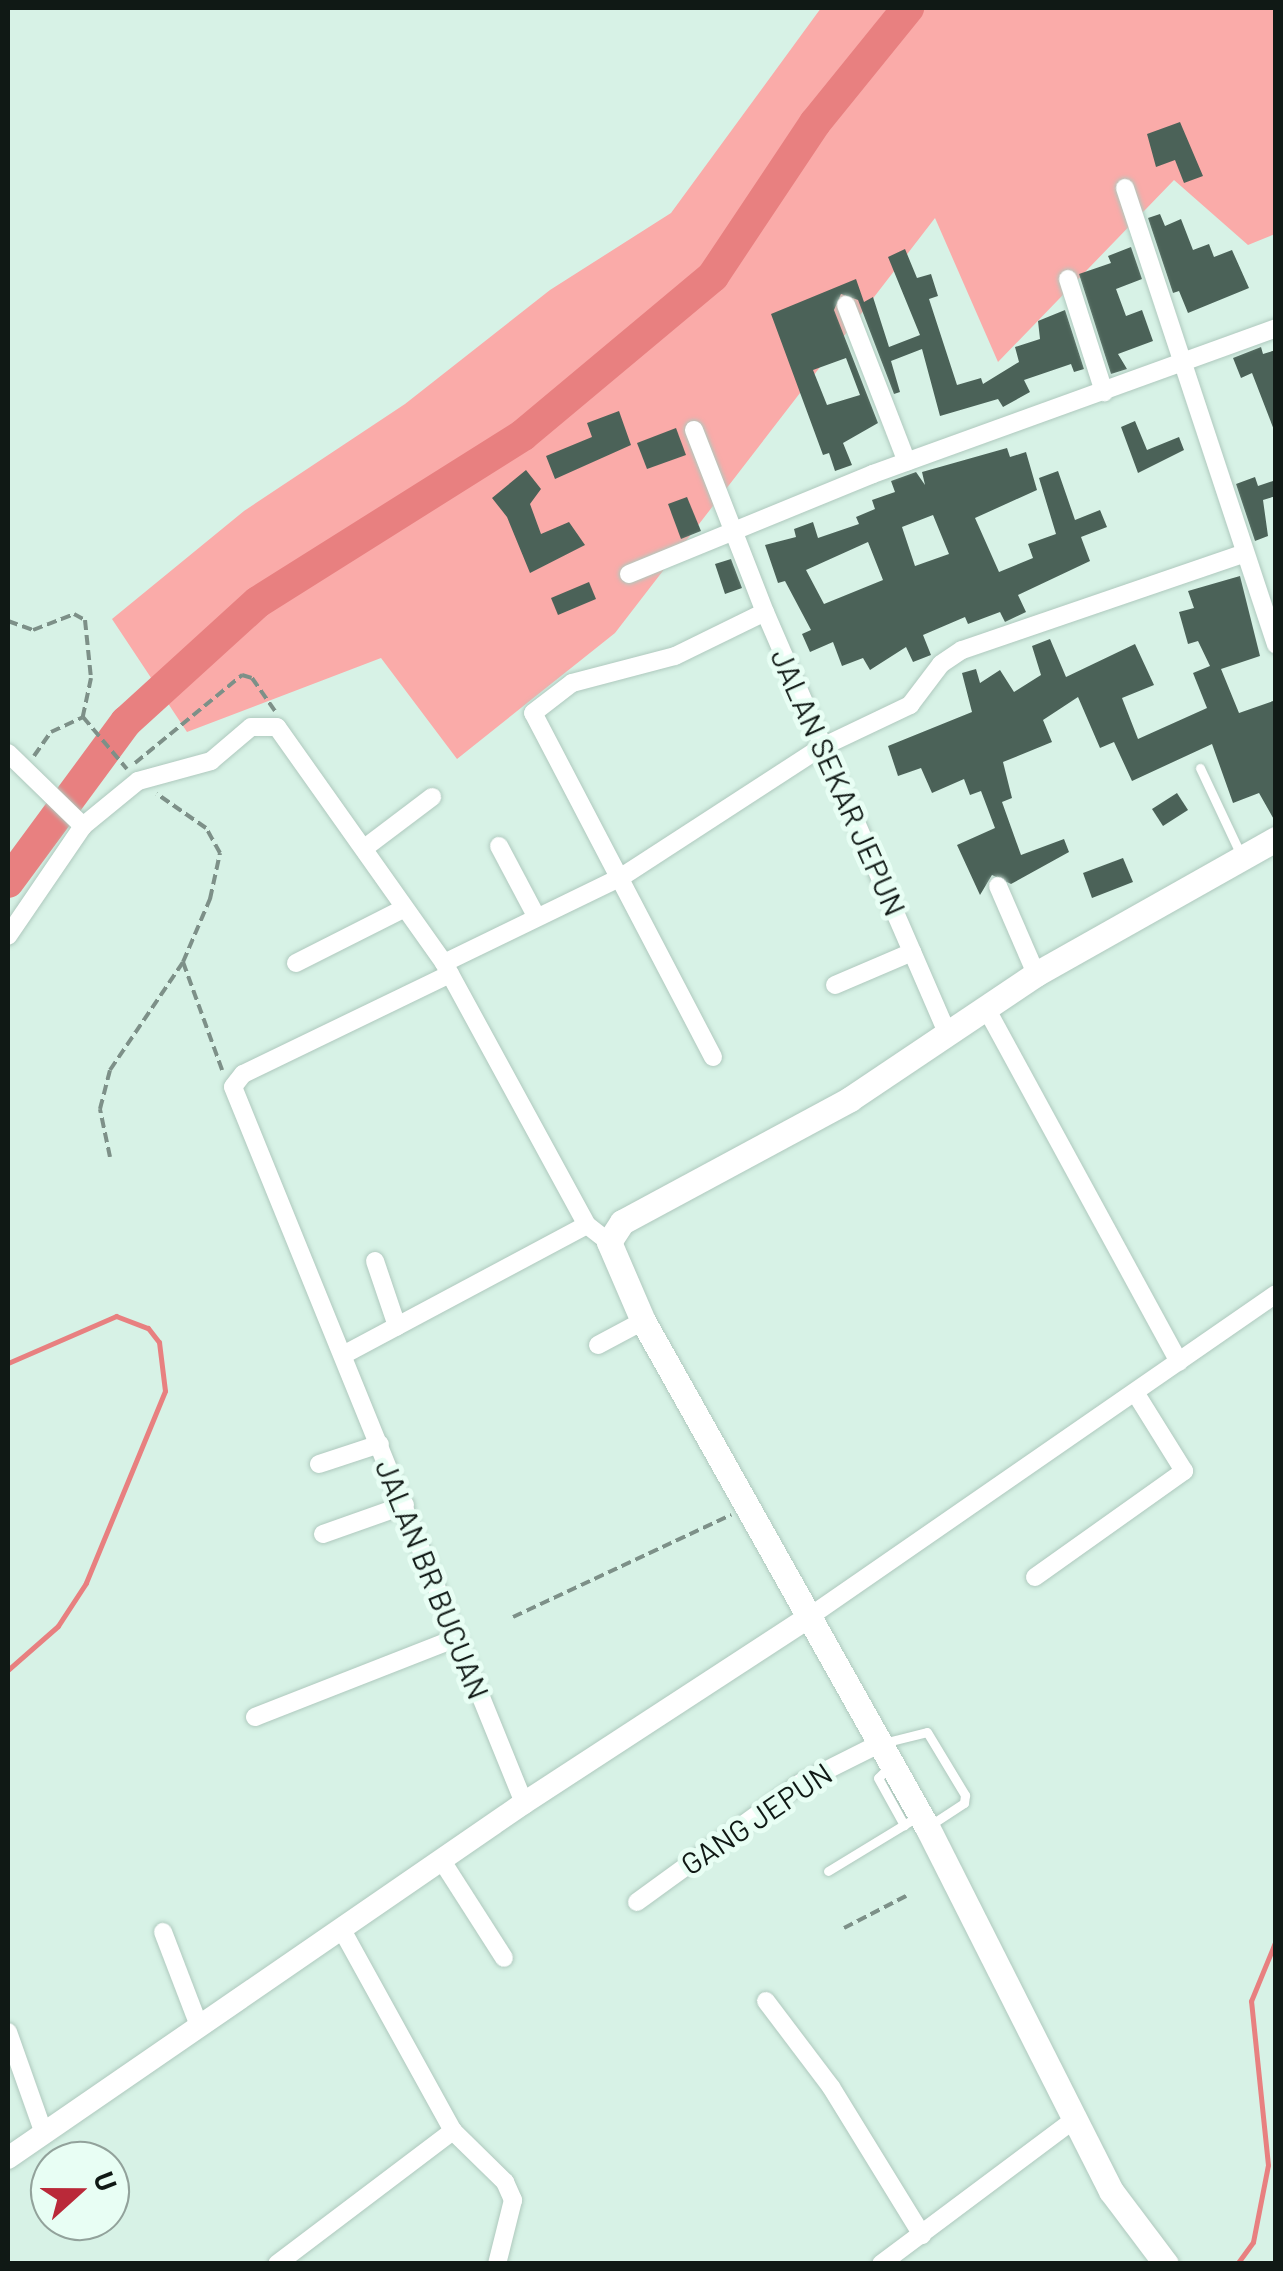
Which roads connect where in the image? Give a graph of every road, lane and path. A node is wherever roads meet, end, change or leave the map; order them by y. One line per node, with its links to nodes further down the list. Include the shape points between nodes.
1 (1126, 188): 5 (street)
2 (1068, 280): 6 (street)
3 (846, 304): 8 (street)
4 (1276, 328): 5 (street)
5 (1179, 364): 6 (street); 10 (street)
6 (1104, 392): 8 (street)
7 (694, 430): 9 (street, JALAN SEKAR JEPUN)
8 (906, 462): 9 (street)
9 (736, 528): 11 (street); 12 (street, JALAN SEKAR JEPUN)
10 (1243, 554): 14 (street); 17 (street, via 962,650 941,664 910,705)
11 (628, 574)
12 (764, 612): 17 (street, JALAN SEKAR JEPUN); 28 (street, via 675,656 572,684 535,710)
13 (8, 622): 15 (path, via 33,630 74,614 85,620 91,678)
14 (1276, 645)
15 (83, 717): 16 (path, via 128,769 242,675 274,703); 20 (path, via 51,732)
16 (278, 727): 21 (street, via 251,728 211,760); 26 (street)
17 (822, 747): 28 (street); 33 (street, JALAN SEKAR JEPUN)
18 (8, 752): 20 (street)
19 (1200, 768): 27 (lane)
20 (30, 774): 23 (street)
21 (138, 780): 23 (street); 34 (path, via 206,828 220,853 210,899)
22 (432, 797): 26 (street)
23 (80, 823): 32 (street)
24 (1276, 839): 27 (main road)
25 (500, 846): 31 (street)
26 (366, 848): 30 (street)
27 (1242, 858): 37 (main road)
28 (622, 876): 31 (street); 41 (street)
29 (998, 886): 37 (street)
30 (402, 909): 35 (street); 36 (street)
31 (536, 916): 36 (street)
32 (8, 936)
33 (912, 952): 38 (street); 40 (street, JALAN SEKAR JEPUN)
34 (183, 962): 42 (path); 43 (path, via 110,1070 100,1109)
35 (296, 963)
36 (447, 968): 42 (street, via 243,1074); 44 (street)
37 (1036, 974): 39 (main road)
38 (835, 985)
39 (986, 1008): 40 (main road); 52 (street)
40 (948, 1034): 45 (main road, via 850,1099 622,1222)
41 (712, 1058)
42 (233, 1086): 51 (street, JALAN BR BUCUAN)
43 (110, 1157)
44 (587, 1225): 45 (street); 49 (street)
45 (608, 1242): 48 (main road)
46 (374, 1262): 49 (street)
47 (1276, 1294): 52 (street)
48 (643, 1321): 50 (street); 57 (main road)
49 (397, 1326): 51 (street)
50 (598, 1345)
51 (345, 1354): 54 (street, JALAN BR BUCUAN)
52 (1179, 1362): 53 (street)
53 (1136, 1394): 59 (street, via 1180,1460 1181,1476); 61 (street)
54 (380, 1444): 55 (street); 56 (street, JALAN BR BUCUAN)
55 (319, 1464)
56 (406, 1505): 58 (street); 62 (street, JALAN BR BUCUAN)
57 (749, 1507): 60 (path); 61 (main road)
58 (322, 1534)
59 (1035, 1578)
60 (513, 1617)
61 (809, 1617): 64 (main road); 65 (street)
62 (454, 1639): 63 (street); 65 (street, JALAN BR BUCUAN)
63 (255, 1717)
64 (886, 1754): 66 (main road); 66 (lane, via 927,1732 965,1795 964,1803); 70 (street, GANG JEPUN, via 801,1783)
65 (524, 1803): 67 (street)
66 (917, 1822): 68 (lane); 78 (main road)
67 (442, 1861): 72 (street); 74 (street)
68 (828, 1871)
69 (906, 1896): 71 (path)
70 (637, 1902)
71 (844, 1928)
72 (342, 1930): 76 (street); 80 (street)
73 (164, 1932): 76 (street)
74 (504, 1958)
75 (766, 2002): 82 (street, via 830,2088)
76 (199, 2026): 79 (street)
77 (8, 2032): 79 (street)
78 (1076, 2118): 82 (street); 86 (main road, via 1111,2191)
79 (43, 2132): 81 (street)
80 (453, 2132): 83 (street); 84 (street, via 505,2182 513,2200)
81 (8, 2158)
82 (922, 2236): 85 (street)
83 (277, 2264)
84 (497, 2264)
85 (882, 2264)
86 (1166, 2264)

